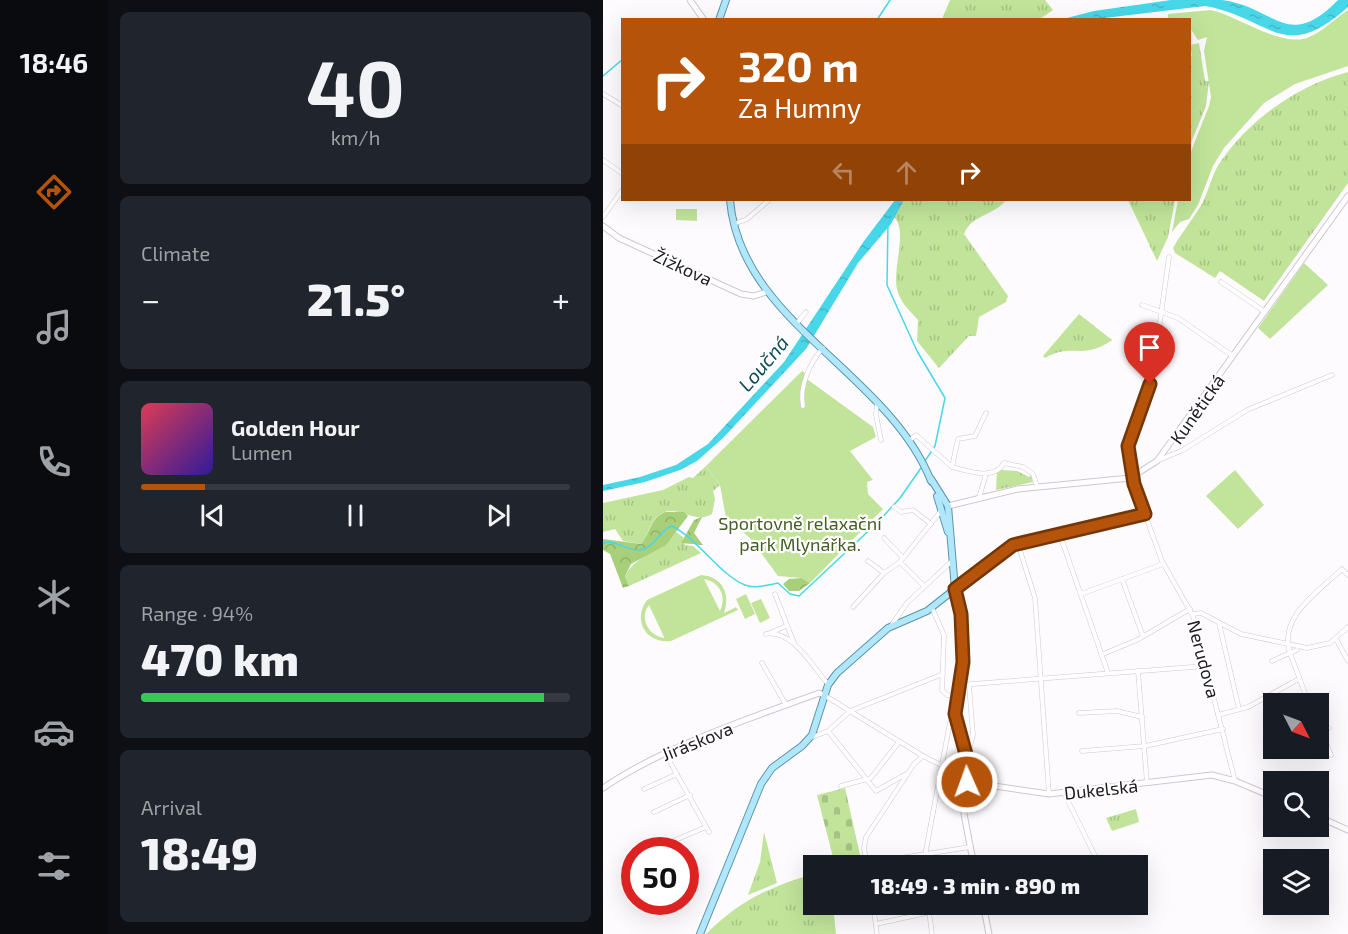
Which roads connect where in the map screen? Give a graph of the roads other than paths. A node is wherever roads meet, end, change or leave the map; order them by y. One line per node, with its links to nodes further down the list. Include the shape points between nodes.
1 (690, 0): 3 (street)
2 (726, 0): 4 (main road)
3 (703, 18)
4 (720, 18)
5 (603, 94): 6 (street)
6 (621, 105)
7 (603, 160): 8 (street)
8 (621, 173)
9 (621, 192): 13 (street)
10 (1348, 196): 22 (street, Kunětická)
11 (730, 201): 14 (main road)
12 (768, 201): 14 (street, via 747,219)
13 (603, 217)
14 (734, 224): 18 (main road)
15 (603, 226): 18 (street, Žižkova, via 619,238 741,294 754,296)
16 (1170, 257): 21 (street, Nerudova)
17 (1221, 282): 22 (street)
18 (766, 292): 23 (main road)
19 (1142, 305): 21 (street)
20 (806, 312): 23 (street)
21 (1160, 312): 25 (street, via 1184,321); 35 (street, Nerudova, via 1153,372 1128,443)
22 (1265, 312): 25 (street, Kunětická)
23 (800, 326): 24 (main road)
24 (821, 345): 27 (main road); 28 (street, via 802,389)
25 (1234, 356): 32 (street, Kunětická)
26 (1332, 375): 32 (street, via 1247,410 1183,450)
27 (877, 400): 30 (street); 31 (main road)
28 (803, 406)
29 (985, 413): 33 (street, via 975,436 958,439)
30 (881, 440)
31 (909, 441): 33 (street, via 916,435); 36 (main road)
32 (1157, 461): 35 (street, Kunětická)
33 (952, 467): 34 (street)
34 (985, 474): 37 (street, via 1000,469 1004,463 1015,465 1033,474); 38 (street)
35 (1133, 476): 37 (street); 42 (street, Nerudova)
36 (931, 479): 40 (main road); 41 (main road)
37 (1039, 486): 38 (street)
38 (979, 498): 40 (street)
39 (894, 507): 43 (street, via 901,512 913,510)
40 (948, 507): 41 (main road); 46 (main road)
41 (940, 511): 43 (street); 46 (main road)
42 (1145, 514): 44 (street); 51 (street, Nerudova)
43 (931, 524): 48 (street)
44 (1059, 535): 47 (street); 58 (street)
45 (884, 538): 48 (street)
46 (951, 540): 50 (main road)
47 (1019, 544): 56 (street, via 1004,550); 81 (street, via 1035,598)
48 (901, 560): 52 (street); 55 (street)
49 (868, 561): 52 (street)
50 (952, 561): 55 (street); 56 (main road)
51 (1163, 564): 54 (street); 61 (street, Nerudova)
52 (884, 573): 59 (street)
53 (1348, 575): 69 (street, via 1342,569 1294,615)
54 (1122, 579): 58 (street); 67 (street)
55 (924, 586): 65 (street)
56 (955, 589): 60 (main road); 84 (street, via 961,614)
57 (775, 594): 64 (street)
58 (1081, 594): 73 (street)
59 (853, 607)
60 (932, 608): 65 (main road); 80 (street, via 944,635)
61 (1190, 609): 62 (street, Nerudova); 67 (street)
62 (1193, 614): 63 (street, via 1201,613); 77 (street, Nerudova)
63 (1219, 622): 69 (street, via 1241,634); 90 (street)
64 (786, 626): 70 (street); 70 (street, via 768,634)
65 (891, 626): 83 (main road)
66 (1348, 627): 68 (street)
67 (1143, 636): 73 (street)
68 (1336, 639): 69 (street, via 1307,648); 75 (street)
69 (1287, 643): 72 (street)
70 (794, 644): 83 (street)
71 (1297, 650): 72 (street)
72 (1290, 653): 74 (street); 82 (street)
73 (1103, 654): 79 (street)
74 (1272, 661)
75 (1348, 661)
76 (762, 663): 89 (street)
77 (1206, 666): 78 (street); 93 (street, Nerudova)
78 (1138, 671): 79 (street); 94 (street)
79 (1108, 673): 81 (street)
80 (943, 674): 88 (street, via 943,692); 91 (street)
81 (1041, 678): 85 (street); 119 (street)
82 (1299, 679): 86 (street); 90 (street)
83 (828, 685): 87 (main road)
84 (959, 685): 85 (street); 88 (street)
85 (969, 685): 106 (street, via 973,735)
86 (1305, 693)
87 (824, 695): 89 (street, Jiráskova, via 819,693); 91 (street); 98 (main road)
88 (956, 696): 106 (street, via 956,723)
89 (786, 705): 103 (street, Jiráskova)
90 (1239, 709): 93 (street)
91 (850, 711): 97 (street); 99 (street)
92 (1079, 713): 94 (street, via 1117,711)
93 (1218, 715): 96 (street, Nerudova)
94 (1142, 717): 100 (street)
95 (950, 722): 107 (street)
96 (1223, 729): 100 (street); 112 (street, Nerudova)
97 (828, 731): 98 (street); 110 (street)
98 (809, 738): 138 (main road, via 766,776)
99 (899, 741): 105 (street); 110 (street)
100 (1145, 746): 102 (street); 113 (street)
101 (1329, 750): 104 (street)
102 (1082, 751)
103 (665, 753): 108 (street); 115 (street, Jiráskova)
104 (1331, 755)
105 (923, 756): 107 (street); 109 (street)
106 (967, 758): 111 (street)
107 (941, 765): 111 (street); 128 (street)
108 (677, 774): 116 (street); 120 (street)
109 (907, 774): 110 (street, via 876,791); 129 (street, via 866,837)
110 (867, 779): 114 (street)
111 (968, 780): 119 (street, Dukelská); 127 (street, via 964,814)
112 (1235, 781): 113 (street, Dukelská, via 1212,775); 118 (street, Dukelská)
113 (1147, 784): 117 (street, Dukelská)
114 (841, 786)
115 (603, 788)
116 (644, 789)
117 (1064, 793): 119 (street, Dukelská); 132 (street)
118 (1263, 793)
119 (1049, 794)
120 (690, 795): 121 (street); 123 (street)
121 (654, 812)
122 (1329, 821): 124 (street)
123 (706, 826): 125 (street); 126 (street)
124 (1348, 830)
125 (709, 832)
126 (682, 837)
127 (970, 847): 128 (street); 131 (street)
128 (923, 854): 130 (street)
129 (866, 855)
130 (917, 855)
131 (972, 855)
132 (1095, 855)
133 (875, 915): 137 (street)
134 (919, 915): 137 (street)
135 (929, 915): 140 (street)
136 (985, 915): 141 (street)
137 (876, 924): 139 (street)
138 (700, 934)
139 (877, 934)
140 (932, 934)
141 (989, 934)

